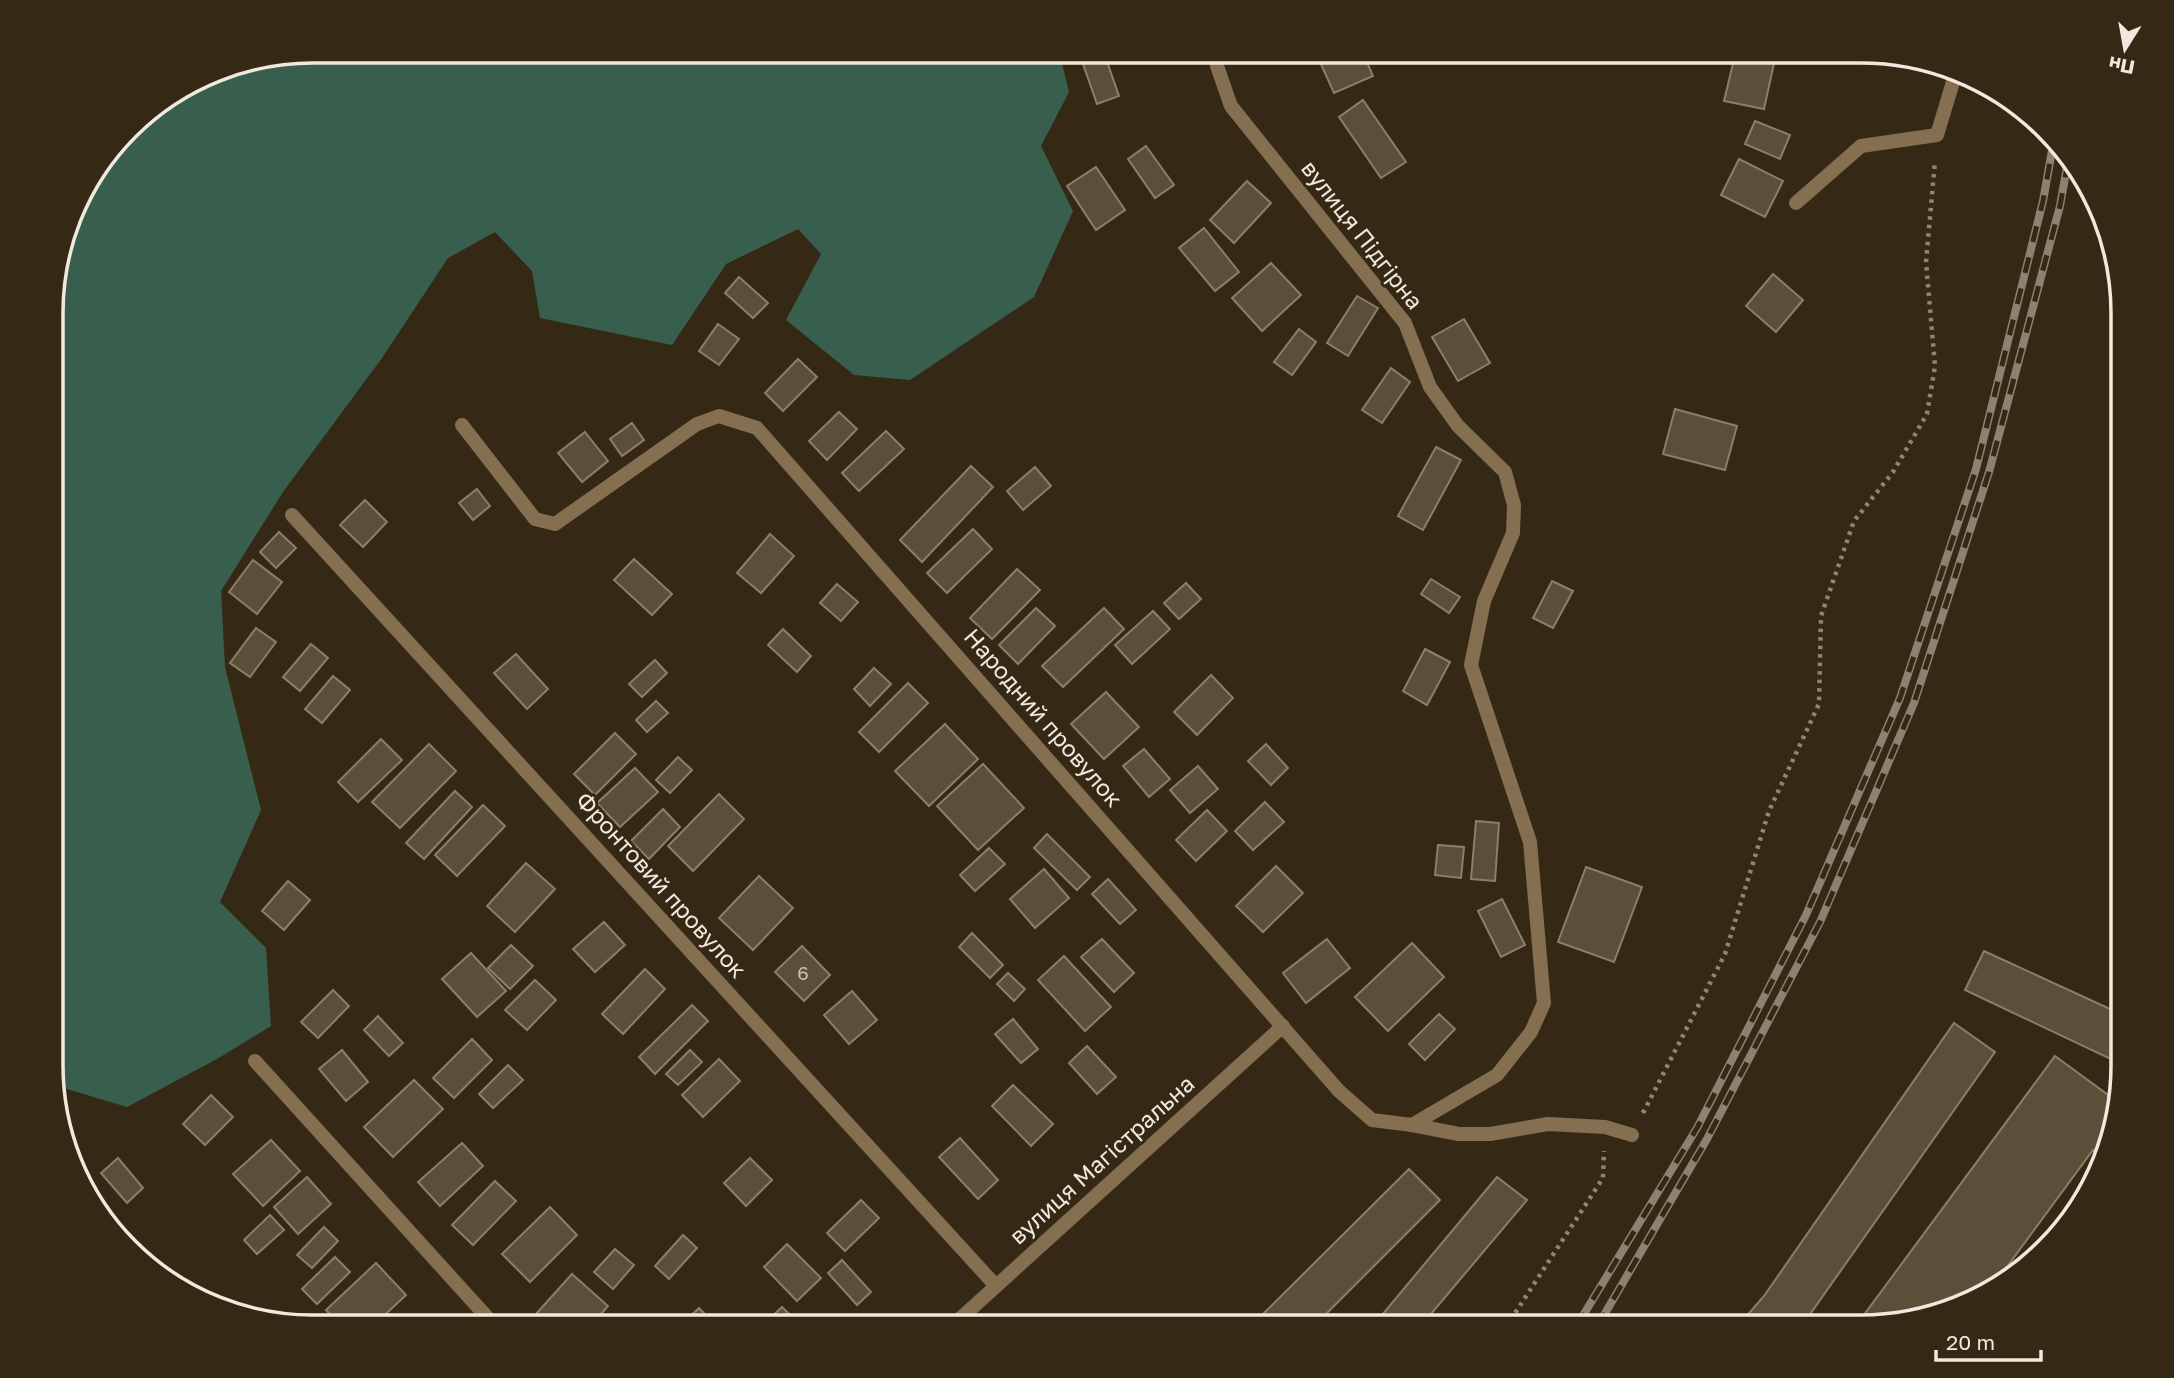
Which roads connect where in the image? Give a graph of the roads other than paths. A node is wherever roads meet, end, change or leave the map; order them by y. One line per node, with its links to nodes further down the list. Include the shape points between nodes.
1 (1218, 63): 8 (street, вулиця Підгірна, via 1231,106 1405,323 1430,387 1458,426 1505,472 1514,505 1513,533 1484,601 1471,665 1530,842 1544,1003 1531,1032 1497,1075)
2 (1953, 81): 3 (street, via 1937,135 1861,146)
3 (1796, 202)
4 (462, 425): 6 (street, Народний провулок, via 536,519 555,524 696,424 719,416 757,428)
5 (292, 515): 10 (street, Фронтовий провулок)
6 (1283, 1026): 8 (street, Народний провулок, via 1339,1091 1372,1120); 10 (street, вулиця Магістральна)
7 (255, 1062): 11 (street)
8 (1412, 1125): 9 (street, Народний провулок, via 1459,1134 1490,1134 1548,1124 1605,1127)
9 (1632, 1135)
10 (996, 1286): 12 (street, вулиця Магістральна)
11 (485, 1315)
12 (964, 1315)

